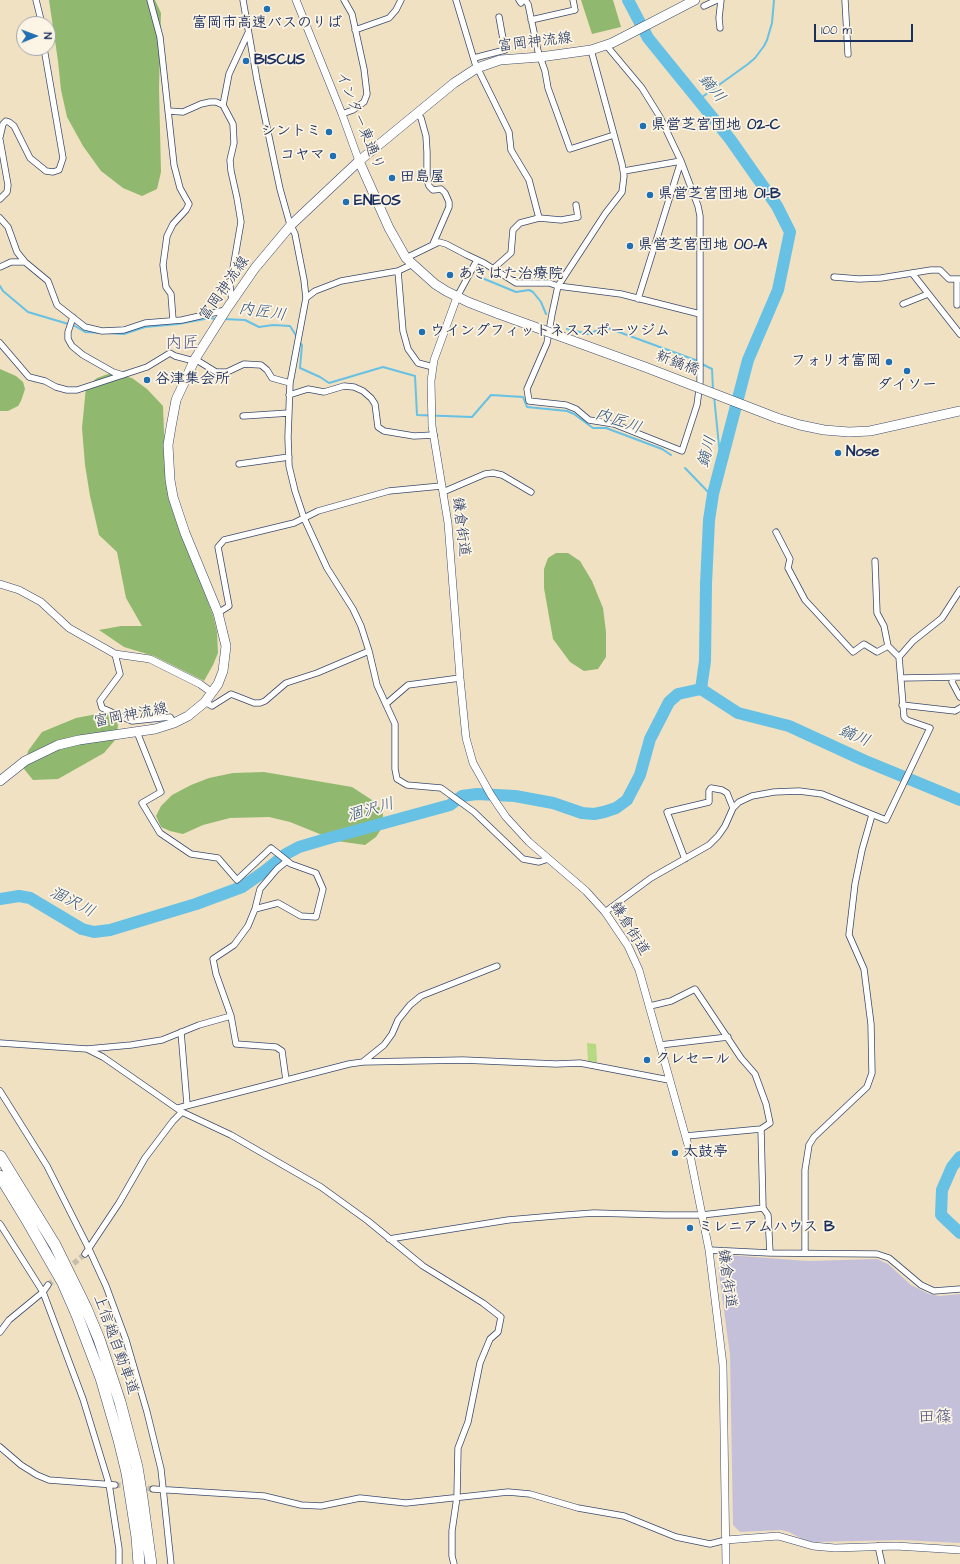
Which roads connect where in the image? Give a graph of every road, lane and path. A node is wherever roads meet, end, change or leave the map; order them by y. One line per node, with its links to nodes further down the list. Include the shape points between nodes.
1 (36, 0): 15 (street)
2 (150, 0): 29 (street, via 160,37)
3 (243, 0): 20 (street)
4 (296, 0): 31 (street, インター東通り)
5 (344, 0): 19 (street, via 352,14)
6 (401, 0): 19 (street, via 389,18)
7 (456, 0): 26 (street)
8 (573, 0): 17 (street, via 576,10)
9 (695, 0): 21 (main road, 富岡神流線)
10 (717, 0): 14 (street)
11 (721, 0): 18 (street)
12 (845, 0): 23 (street)
13 (522, 1): 17 (street)
14 (704, 6)
15 (40, 16)
16 (499, 17): 26 (street, via 505,50)
17 (531, 20): 25 (street)
18 (720, 28)
19 (355, 30): 31 (street, via 367,94 364,102)
20 (248, 33): 28 (street, via 229,74); 42 (street, via 280,189)
21 (609, 44): 22 (main road, 富岡神流線); 35 (street, via 660,117)
22 (592, 50): 25 (main road, 富岡神流線); 32 (street)
23 (848, 54)
24 (45, 56): 33 (street, via 63,158 59,170 46,171 30,158 14,126 9,122 3,124)
25 (540, 57): 27 (main road, 富岡神流線, via 500,60); 32 (street, via 553,105 570,149)
26 (474, 58): 27 (street)
27 (477, 68): 30 (main road, 富岡神流線, via 454,82); 41 (street, via 508,132 511,150 529,180)
28 (223, 105): 29 (street, via 210,102 183,112); 56 (street, via 233,124 234,143 230,171 241,222 230,286)
29 (168, 111): 65 (street, via 174,165 180,188 189,204 167,236 162,265 166,287 171,294)
30 (417, 113): 36 (main road, 富岡神流線); 43 (street, via 422,118 426,136 429,186 432,190 445,193 450,202)
31 (342, 114): 36 (street, インター東通り)
32 (614, 135): 37 (street)
33 (0, 137)
34 (0, 140): 38 (street, via 8,185 7,192)
35 (681, 161): 37 (street); 58 (street); 63 (street, via 700,216)
36 (359, 162): 42 (main road, 富岡神流線); 45 (main road, インター東通り, via 389,228)
37 (624, 171): 53 (street, via 622,192)
38 (0, 199)
39 (576, 205): 41 (street, via 578,217 561,220)
40 (0, 218): 46 (street, via 8,227 17,252)
41 (539, 218): 48 (street, via 520,223 513,230 511,253)
42 (291, 225): 56 (main road, 富岡神流線); 57 (street, via 295,234)
43 (433, 244): 44 (street, via 446,244); 45 (street)
44 (477, 260): 48 (street); 55 (street)
45 (410, 261): 49 (street); 55 (main road, インター東通り, via 436,284)
46 (25, 262): 47 (street, via 11,262); 64 (street, via 48,281 57,305)
47 (0, 267)
48 (494, 268): 53 (street, via 516,283 549,283)
49 (398, 271): 57 (street, via 341,281 315,291); 69 (street, via 403,331 408,349 418,363)
50 (912, 273): 51 (street, via 881,278); 52 (street, via 940,270 949,279); 54 (street)
51 (834, 277)
52 (958, 279): 60 (street)
53 (558, 286): 58 (street, via 621,294); 63 (street, via 547,343 527,389 529,401 566,405 576,409 589,420 614,424 682,450 697,405 700,382)
54 (928, 294): 59 (street); 66 (street)
55 (457, 297): 62 (main road, インター東通り); 69 (street, 鎌倉街道)
56 (234, 298): 61 (main road, 富岡神流線)
57 (306, 298): 71 (street)
58 (638, 299): 63 (street)
59 (903, 304)
60 (957, 305)
61 (226, 310): 65 (street); 68 (main road, 富岡神流線)
62 (499, 314): 73 (main road, 新鏑橋, bridge, via 800,425 824,430 870,431)
63 (700, 314)
64 (73, 317): 65 (street, via 85,327 102,331 124,330 145,323); 70 (street, via 68,332 72,346 83,355)
65 (173, 320)
66 (960, 334)
67 (0, 343): 70 (street, via 29,377 67,390 77,390)
68 (195, 360): 70 (street, via 170,354 147,367); 71 (street, via 216,372 227,372 244,364 262,365 272,378); 86 (main road, 富岡神流線, via 176,400 168,445 170,480 185,533)
69 (433, 366): 76 (street, 鎌倉街道, via 431,381)
70 (123, 375)
71 (290, 383): 72 (street)
72 (289, 395): 74 (street); 76 (street, via 308,389 324,392 344,386 354,387 371,398 375,404 378,427 384,431 414,436)
73 (960, 411)
74 (289, 412): 75 (street); 77 (street)
75 (243, 416)
76 (434, 435): 79 (street, 鎌倉街道)
77 (289, 457): 78 (street); 81 (street, via 295,491)
78 (239, 464)
79 (442, 489): 80 (street, via 493,473 502,475); 81 (street, via 389,491 318,511); 92 (street, 鎌倉街道, via 449,531)
80 (531, 492)
81 (304, 518): 86 (street, via 294,523 224,540 218,547 229,606); 88 (street, via 327,568 353,609)
82 (776, 532): 87 (street, via 790,559 788,568 805,600 853,652 864,644 877,652)
83 (875, 561): 87 (street, via 877,613 884,626)
84 (0, 584): 89 (street, via 19,590 41,602 69,628)
85 (960, 590): 90 (street, via 942,618 913,641)
86 (218, 613): 94 (main road, 富岡神流線, via 226,646 226,659 218,684)
87 (888, 646): 90 (street)
88 (369, 651): 96 (street, via 286,683 260,704 231,694 212,706); 97 (street, via 377,685)
89 (115, 654): 94 (street, via 150,659); 100 (street, via 120,674 100,701 102,708 132,721 170,717)
90 (899, 657): 93 (street)
91 (957, 677): 93 (street); 95 (street, via 952,682)
92 (460, 678): 97 (street, via 408,685); 105 (street, 鎌倉街道, via 466,738 473,763 506,817)
93 (900, 678): 98 (street)
94 (211, 692): 96 (main road, 富岡神流線)
95 (960, 697)
96 (205, 702): 100 (main road, 富岡神流線, via 188,716)
97 (386, 704): 105 (street, via 395,724 395,769 398,779 407,785 441,788 474,812 523,859 539,862)
98 (902, 705): 99 (street, via 955,710); 104 (street, via 904,718 930,728 886,820)
99 (960, 708)
100 (174, 723): 101 (main road, 富岡神流線)
101 (137, 732): 102 (main road, 富岡神流線, via 79,740 58,746 25,761); 107 (street, via 161,792 142,803 160,834 191,854 218,858 237,880 271,848)
102 (0, 781)
103 (733, 808): 104 (street, via 752,796 799,791 822,794); 106 (street, via 718,836 709,845); 106 (street, via 727,793 711,788 708,802 666,812)
104 (872, 814): 135 (street, via 856,877 850,925 850,935 864,969 871,1024 872,1073 867,1087 814,1137 809,1145 805,1183)
105 (548, 859): 109 (street, 鎌倉街道, via 586,891)
106 (685, 859): 109 (street, via 651,878)
107 (287, 861): 108 (street, via 260,889); 108 (street, via 316,872 323,889 316,917 301,916 278,903)
108 (255, 909): 112 (street, via 248,926 234,945 213,959)
109 (605, 912): 111 (street, 鎌倉街道, via 628,946 639,970)
110 (497, 966): 118 (street, via 421,996 398,1020 384,1046)
111 (650, 1006): 114 (street, via 671,1001 695,989); 116 (street, 鎌倉街道)
112 (231, 1016): 113 (street); 119 (street, via 236,1044 276,1047 282,1051)
113 (181, 1032): 117 (street, via 162,1040); 122 (street)
114 (728, 1037): 116 (street); 124 (street, via 755,1074 766,1104 770,1123)
115 (0, 1043): 117 (street)
116 (660, 1045): 120 (street, 鎌倉街道)
117 (87, 1049): 123 (street, via 103,1056)
118 (363, 1062): 119 (street); 120 (street, via 463,1060 580,1063)
119 (286, 1080): 122 (street)
120 (669, 1080): 125 (street, 鎌倉街道)
121 (0, 1090): 132 (street, via 47,1166)
122 (187, 1104): 123 (street)
123 (180, 1110): 131 (street, via 231,1134 321,1187); 132 (street, via 144,1158 120,1202)
124 (760, 1129): 125 (street); 128 (street)
125 (686, 1136): 129 (street, 鎌倉街道)
126 (0, 1156): 151 (highway, 上信越自動車道, via 55,1245 99,1339 120,1402 137,1467)
127 (0, 1176): 150 (highway, 上信越自動車道, via 63,1283 92,1352 124,1460)
128 (763, 1208): 129 (street); 134 (street, via 768,1215)
129 (702, 1215): 131 (street, via 566,1215 508,1220); 133 (street, 鎌倉街道)
130 (0, 1224): 139 (street)
131 (389, 1239): 145 (street, via 423,1266 501,1317 498,1332 490,1339 480,1363 468,1422 458,1448)
132 (89, 1249): 136 (street); 144 (street, via 106,1286 135,1368)
133 (709, 1250): 134 (street); 146 (street, 鎌倉街道, via 723,1365)
134 (770, 1253): 135 (street)
135 (805, 1253): 138 (street, via 877,1254 889,1258 921,1285 934,1290)
136 (85, 1254)
137 (48, 1285): 139 (street)
138 (960, 1290)
139 (43, 1292): 140 (street, via 9,1320); 142 (street)
140 (0, 1332)
141 (0, 1447): 142 (street, via 21,1465 49,1480)
142 (112, 1484): 149 (street)
143 (153, 1489): 144 (street)
144 (164, 1490): 145 (street, via 264,1496 301,1505 321,1506 360,1498 406,1503); 152 (street)
145 (457, 1497): 146 (street, via 508,1492 530,1494 578,1508 624,1516 676,1537 710,1544); 153 (street, via 452,1531)
146 (726, 1540): 147 (street, via 778,1536 820,1547); 154 (street, 鎌倉街道)
147 (878, 1546): 148 (street); 155 (street)
148 (960, 1550)
149 (120, 1564)
150 (140, 1564)
151 (151, 1564)
152 (171, 1564)
153 (454, 1564)
154 (726, 1564)
155 (882, 1564)

